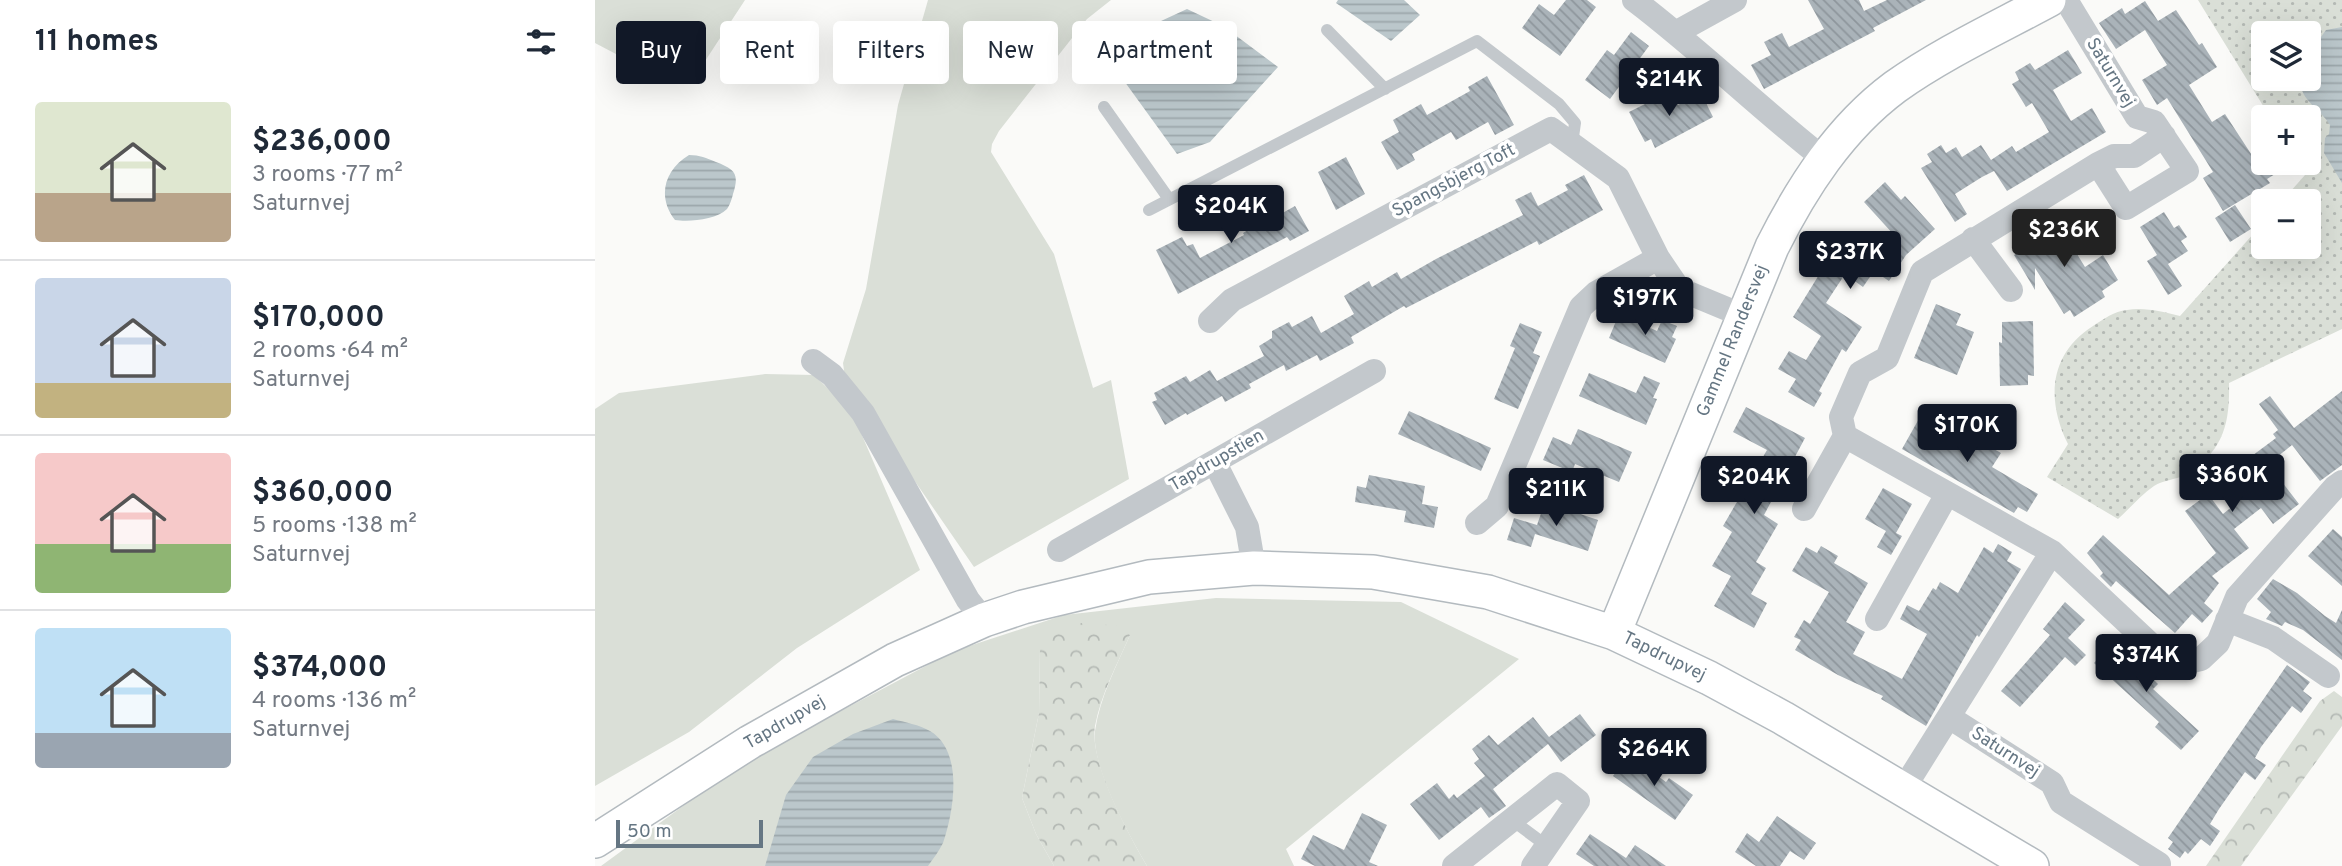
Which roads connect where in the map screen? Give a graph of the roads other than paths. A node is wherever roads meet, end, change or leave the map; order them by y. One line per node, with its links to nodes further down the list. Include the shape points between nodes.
1 (1634, 0): 6 (street)
2 (1735, 0): 6 (street)
3 (2049, 0): 11 (street, Gammel Randersvej, via 1894,88)
4 (2066, 0): 9 (street, Saturnvej, via 2137,117 2154,122)
5 (1327, 30): 7 (lane)
6 (1677, 32): 11 (street)
7 (1385, 89): 10 (lane, via 1477,41 1559,104 1575,123); 13 (lane)
8 (1104, 107): 13 (lane)
9 (2164, 136): 12 (street, via 2134,156 2114,156); 12 (street, Saturnvej, via 2187,171 2126,208)
10 (1572, 144): 16 (street, Spangsbjerg Toft, via 1618,178); 19 (street, Spangsbjerg Toft, via 1551,129 1232,300)
11 (1825, 159): 18 (street, Gammel Randersvej, via 1794,202)
12 (2098, 164): 15 (street)
13 (1169, 199): 14 (lane)
14 (1149, 210)
15 (1973, 239): 17 (street); 22 (street, via 1922,272 1887,358 1860,373 1841,417)
16 (1658, 258): 18 (street, Spangsbjerg Toft, via 1679,289); 27 (street, via 1596,293 1581,307 1497,506)
17 (2011, 290)
18 (1744, 316): 34 (street, Gammel Randersvej)
19 (1210, 321)
20 (813, 360): 32 (street, via 832,375 863,413 968,600)
21 (1374, 371): 23 (street, Tapdrupstien)
22 (1845, 436): 25 (street); 26 (street)
23 (1215, 463): 28 (street, Tapdrupstien); 30 (street, via 1247,527)
24 (2342, 482): 33 (street, via 2237,597)
25 (1947, 495): 29 (street); 31 (street)
26 (1804, 509)
27 (1477, 523)
28 (1059, 550)
29 (2052, 552): 33 (street, via 2163,656 2183,663 2201,659 2218,643); 36 (street)
30 (1254, 568): 32 (street, Tapdrupvej, via 1149,578); 34 (street, Tapdrupvej, via 1373,572 1487,592)
31 (1877, 619)
32 (984, 620): 39 (street, Tapdrupvej, via 871,673 750,742)
33 (2227, 620): 35 (street, via 2273,638)
34 (1614, 633): 37 (street, Tapdrupvej, via 1709,678)
35 (2328, 677)
36 (1949, 717): 37 (street); 41 (street, Saturnvej, via 2052,783 2061,802)
37 (1904, 789): 43 (street, Tapdrupvej)
38 (1513, 820): 40 (lane); 40 (street, via 1557,784 1578,801); 42 (street)
39 (595, 841)
40 (1540, 856)
41 (2159, 864)
42 (1454, 866)
43 (2032, 866)

